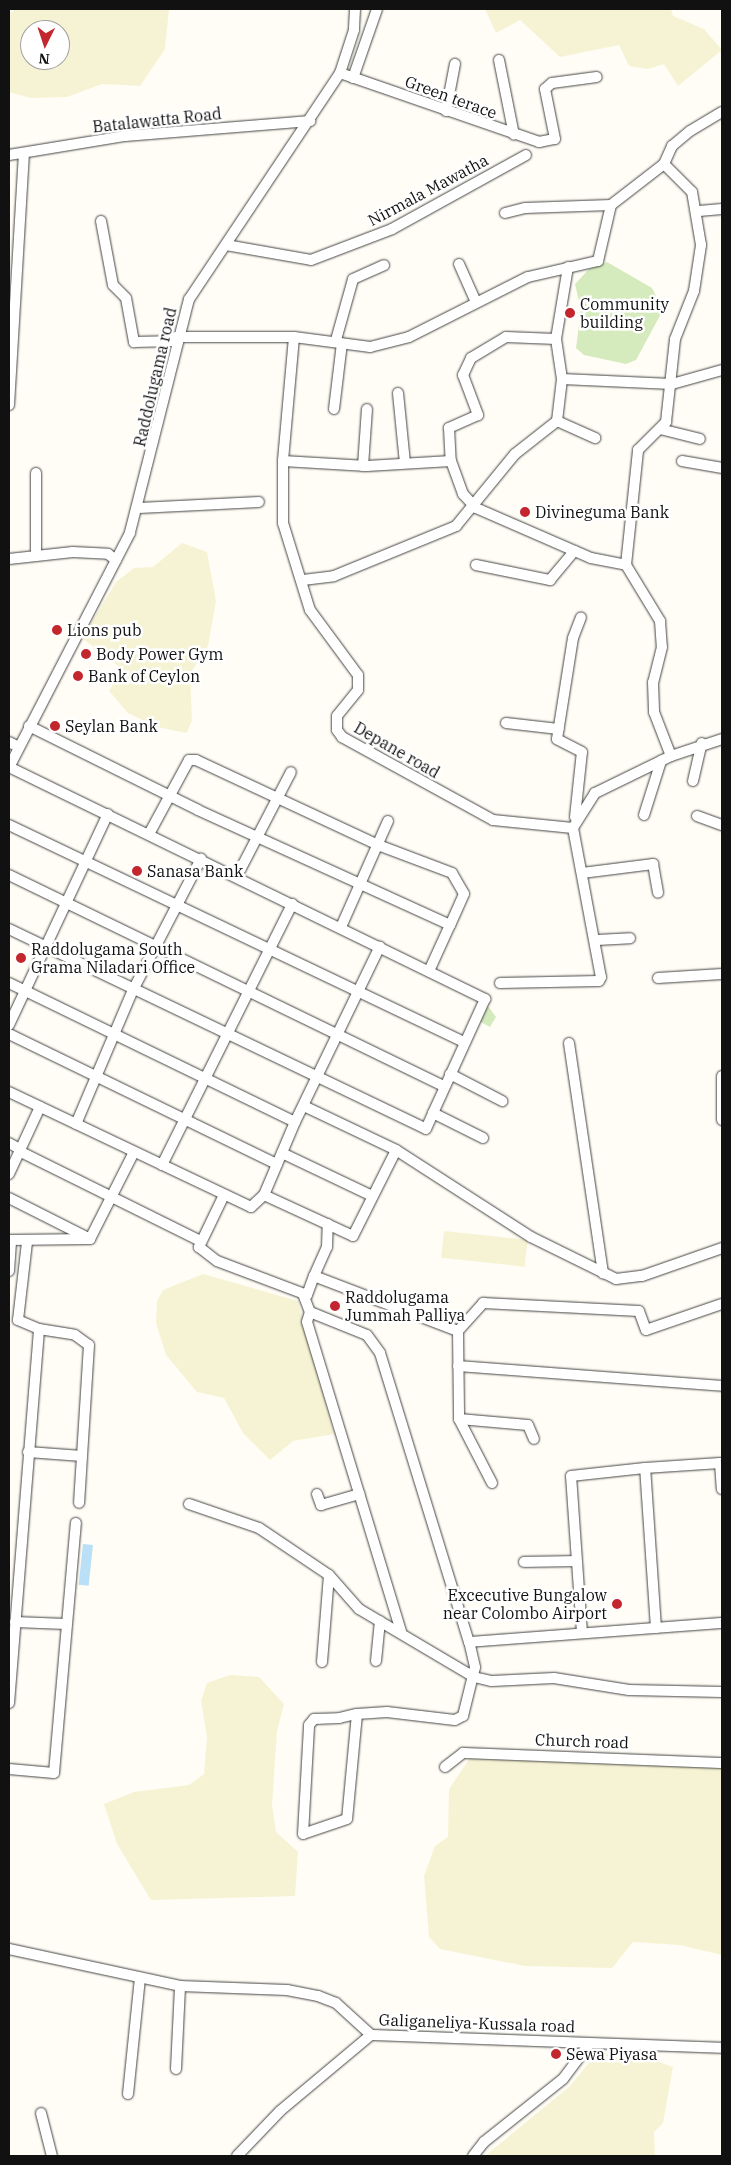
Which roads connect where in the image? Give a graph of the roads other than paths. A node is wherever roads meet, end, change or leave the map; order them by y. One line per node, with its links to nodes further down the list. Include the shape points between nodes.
1 (355, 9): 5 (street, Raddolugama road, via 354,30)
2 (377, 9): 7 (street)
3 (499, 60): 11 (street)
4 (455, 64): 8 (street)
5 (340, 73): 7 (street, Green terace); 10 (street, Raddolugama road)
6 (597, 77): 11 (street, Green terace, via 552,83 545,89 554,140 539,142)
7 (353, 78): 8 (street, Green terace)
8 (446, 111): 11 (street, Green terace)
9 (722, 112): 15 (street, via 672,146)
10 (310, 120): 13 (street, Batalawatta Road, via 125,136); 21 (street, Raddolugama road)
11 (514, 135)
12 (9, 155): 13 (street, Batalawatta Road)
13 (24, 155): 34 (street)
14 (526, 155): 21 (street, Nirmala Mawatha, via 392,229 311,260)
15 (664, 164): 16 (street); 18 (street, via 692,192)
16 (611, 205): 19 (street, via 525,208); 24 (street, via 598,261)
17 (722, 208): 18 (street)
18 (699, 211): 32 (street, via 701,245 694,291 676,339)
19 (506, 213)
20 (101, 221): 27 (street, via 113,285 126,298 134,342)
21 (226, 245): 27 (street, Raddolugama road, via 189,299)
22 (459, 264): 25 (street)
23 (384, 265): 29 (street, via 353,279)
24 (568, 267): 25 (street, via 528,276); 28 (street)
25 (475, 300): 29 (street, via 409,337 370,348)
26 (294, 337): 27 (street); 29 (street); 41 (street, Depane road)
27 (176, 339): 49 (street, Raddolugama road)
28 (556, 339): 31 (street); 42 (street, via 506,337 466,363 463,375 478,415 448,428)
29 (339, 342): 35 (street)
30 (722, 370): 32 (street)
31 (562, 378): 32 (street); 37 (street)
32 (672, 384): 38 (street, via 666,422)
33 (398, 393): 44 (street)
34 (9, 404)
35 (334, 409)
36 (367, 409): 45 (street)
37 (557, 421): 39 (street); 50 (street, via 516,454)
38 (660, 429): 40 (street); 56 (street, via 638,450)
39 (595, 438)
40 (700, 439)
41 (283, 460): 45 (street); 57 (street, Depane road, via 283,523)
42 (451, 461): 44 (street); 50 (street, via 463,494)
43 (682, 461): 46 (street)
44 (405, 463): 45 (street)
45 (363, 466)
46 (722, 468)
47 (36, 473): 52 (street)
48 (259, 502): 49 (street)
49 (138, 508): 54 (street, Raddolugama road)
50 (476, 508): 51 (street); 57 (street, via 456,526 334,576)
51 (574, 551): 55 (street, via 550,580); 56 (street)
52 (36, 556): 53 (street); 54 (street, via 73,552 108,554)
53 (9, 559)
54 (116, 560): 60 (street, Raddolugama road)
55 (476, 565)
56 (626, 565): 66 (street, via 660,621 662,647 653,682 654,712)
57 (303, 580): 79 (street, Depane road, via 310,610 358,675 358,690 337,716 342,736 493,820)
58 (582, 617): 61 (street, via 573,638)
59 (506, 723): 61 (street)
60 (30, 726): 65 (street, Raddolugama road); 71 (street)
61 (559, 729): 79 (street, via 559,743 582,752)
62 (722, 739): 64 (street)
63 (9, 742): 65 (street)
64 (702, 743): 66 (street); 70 (street)
65 (19, 747): 68 (street, Raddolugama road)
66 (671, 756): 67 (street)
67 (661, 761): 74 (street); 79 (street, via 594,793)
68 (9, 768): 73 (street)
69 (291, 772): 72 (street)
70 (693, 782)
71 (169, 794): 72 (street, via 189,760 196,760); 80 (street); 81 (street)
72 (278, 796): 81 (street); 82 (street)
73 (108, 814): 80 (street); 84 (street)
74 (644, 815)
75 (697, 816): 78 (street)
76 (388, 821): 82 (street)
77 (9, 825): 84 (street)
78 (722, 825)
79 (573, 828): 85 (street)
80 (149, 834): 83 (street)
81 (258, 836): 87 (street); 88 (street)
82 (378, 844): 88 (street); 93 (street, via 452,873 463,885 464,894)
83 (202, 858): 87 (street); 92 (street)
84 (88, 860): 90 (street); 92 (street)
85 (582, 873): 89 (street, via 653,864); 97 (street)
86 (9, 875): 90 (street)
87 (237, 876): 91 (street)
88 (361, 883): 93 (street); 94 (street)
89 (658, 892)
90 (66, 902): 98 (street); 100 (street)
91 (292, 904): 94 (street); 101 (street)
92 (176, 908): 98 (street); 101 (street)
93 (450, 925): 102 (street)
94 (341, 927): 99 (street)
95 (9, 929): 100 (street)
96 (630, 938): 97 (street)
97 (597, 940): 105 (street, via 599,981)
98 (156, 946): 107 (street); 108 (street)
99 (380, 946): 102 (street); 109 (street)
100 (46, 948): 107 (street); 110 (street)
101 (267, 952): 108 (street); 109 (street)
102 (429, 971): 116 (street, via 486,999)
103 (722, 974): 104 (street)
104 (658, 978)
105 (500, 983)
106 (9, 984): 110 (street)
107 (133, 990): 112 (street); 114 (street)
108 (247, 990): 112 (street); 115 (street)
109 (358, 990): 115 (street); 116 (street)
110 (25, 991): 111 (street); 114 (street)
111 (9, 1025)
112 (226, 1032): 121 (street); 122 (street)
113 (9, 1034): 118 (street)
114 (114, 1034): 118 (street); 122 (street)
115 (337, 1034): 121 (street); 123 (street)
116 (464, 1042): 119 (street)
117 (569, 1043): 154 (street)
118 (97, 1074): 129 (street); 132 (street)
119 (450, 1074): 123 (street); 125 (street)
120 (722, 1076): 130 (street)
121 (319, 1077): 127 (street); 128 (street, via 426,1129)
122 (203, 1080): 129 (street); 131 (street)
123 (444, 1086): 128 (street)
124 (9, 1092): 126 (street)
125 (502, 1101)
126 (40, 1106): 132 (street); 135 (street)
127 (306, 1107): 131 (street); 136 (street)
128 (434, 1113): 133 (street)
129 (185, 1118): 139 (street); 140 (street)
130 (722, 1120)
131 (296, 1122): 138 (street)
132 (76, 1124): 137 (street)
133 (483, 1138)
134 (9, 1143): 135 (street)
135 (20, 1150): 141 (street); 145 (street)
136 (396, 1150): 144 (street); 154 (street, via 531,1237)
137 (134, 1152): 140 (street); 145 (street)
138 (282, 1153): 139 (street); 144 (street)
139 (277, 1164): 143 (street)
140 (162, 1165): 142 (street)
141 (9, 1174)
142 (224, 1195): 143 (street, via 250,1208); 150 (street)
143 (264, 1195): 147 (street)
144 (372, 1196): 147 (street, via 353,1236)
145 (111, 1197): 148 (street); 150 (street)
146 (9, 1198): 148 (street)
147 (328, 1224): 155 (street, via 327,1247)
148 (90, 1239): 151 (street)
149 (10, 1240): 151 (street); 153 (street)
150 (200, 1241): 156 (street, via 201,1252 217,1261)
151 (27, 1242): 159 (street, via 18,1320)
152 (722, 1248): 154 (street, via 642,1276 616,1279)
153 (9, 1271)
154 (603, 1274)
155 (314, 1276): 156 (street, via 307,1295); 160 (street)
156 (303, 1294): 158 (street)
157 (722, 1304): 160 (street, via 646,1330 639,1310 483,1303)
158 (310, 1312): 171 (street, via 307,1322); 185 (street, via 367,1335 380,1353)
159 (39, 1329): 165 (street); 166 (street, via 75,1335 89,1345)
160 (458, 1331): 161 (street)
161 (458, 1366): 162 (street); 163 (street)
162 (722, 1386)
163 (459, 1419): 164 (street, via 528,1425); 168 (street)
164 (534, 1439)
165 (28, 1452): 166 (street); 178 (street)
166 (82, 1456): 172 (street)
167 (645, 1468): 169 (street, via 720,1463); 175 (street, via 571,1476); 182 (street)
168 (492, 1482)
169 (722, 1489)
170 (317, 1494): 171 (street, via 321,1505)
171 (359, 1494): 183 (street)
172 (79, 1503)
173 (188, 1504): 177 (street, via 259,1528)
174 (76, 1523): 181 (street)
175 (575, 1560): 176 (street); 184 (street)
176 (524, 1562)
177 (329, 1575): 179 (street, via 359,1609); 187 (street)
178 (15, 1622): 181 (street); 190 (street)
179 (380, 1622): 183 (street); 186 (street)
180 (722, 1623): 182 (street)
181 (66, 1624): 194 (street, via 54,1773)
182 (656, 1628): 184 (street)
183 (401, 1632): 188 (street)
184 (582, 1633): 185 (street)
185 (468, 1642): 188 (street)
186 (376, 1661)
187 (322, 1662)
188 (474, 1677): 189 (street, via 492,1681 554,1678 629,1690); 191 (street, via 463,1716 455,1720 387,1712)
189 (722, 1692)
190 (9, 1703)
191 (357, 1714): 191 (street, via 314,1719 309,1725 302,1834 347,1819)
192 (722, 1763): 193 (street, Church road, via 463,1753)
193 (445, 1767)
194 (9, 1768)
195 (9, 1949): 196 (street, Galiganeliya-Kussala road)
196 (140, 1978): 197 (street, Galiganeliya-Kussala road); 202 (street)
197 (180, 1986): 198 (street, Galiganeliya-Kussala road, via 287,1990 318,1996 336,2003); 201 (street)
198 (371, 2035): 199 (street, Galiganeliya-Kussala road); 205 (street, via 280,2111)
199 (590, 2043): 200 (street, Galiganeliya-Kussala road); 206 (street, via 563,2079 484,2142)
200 (722, 2048)
201 (176, 2069)
202 (128, 2094)
203 (41, 2112): 204 (street)
204 (52, 2156)
205 (237, 2156)
206 (473, 2156)

